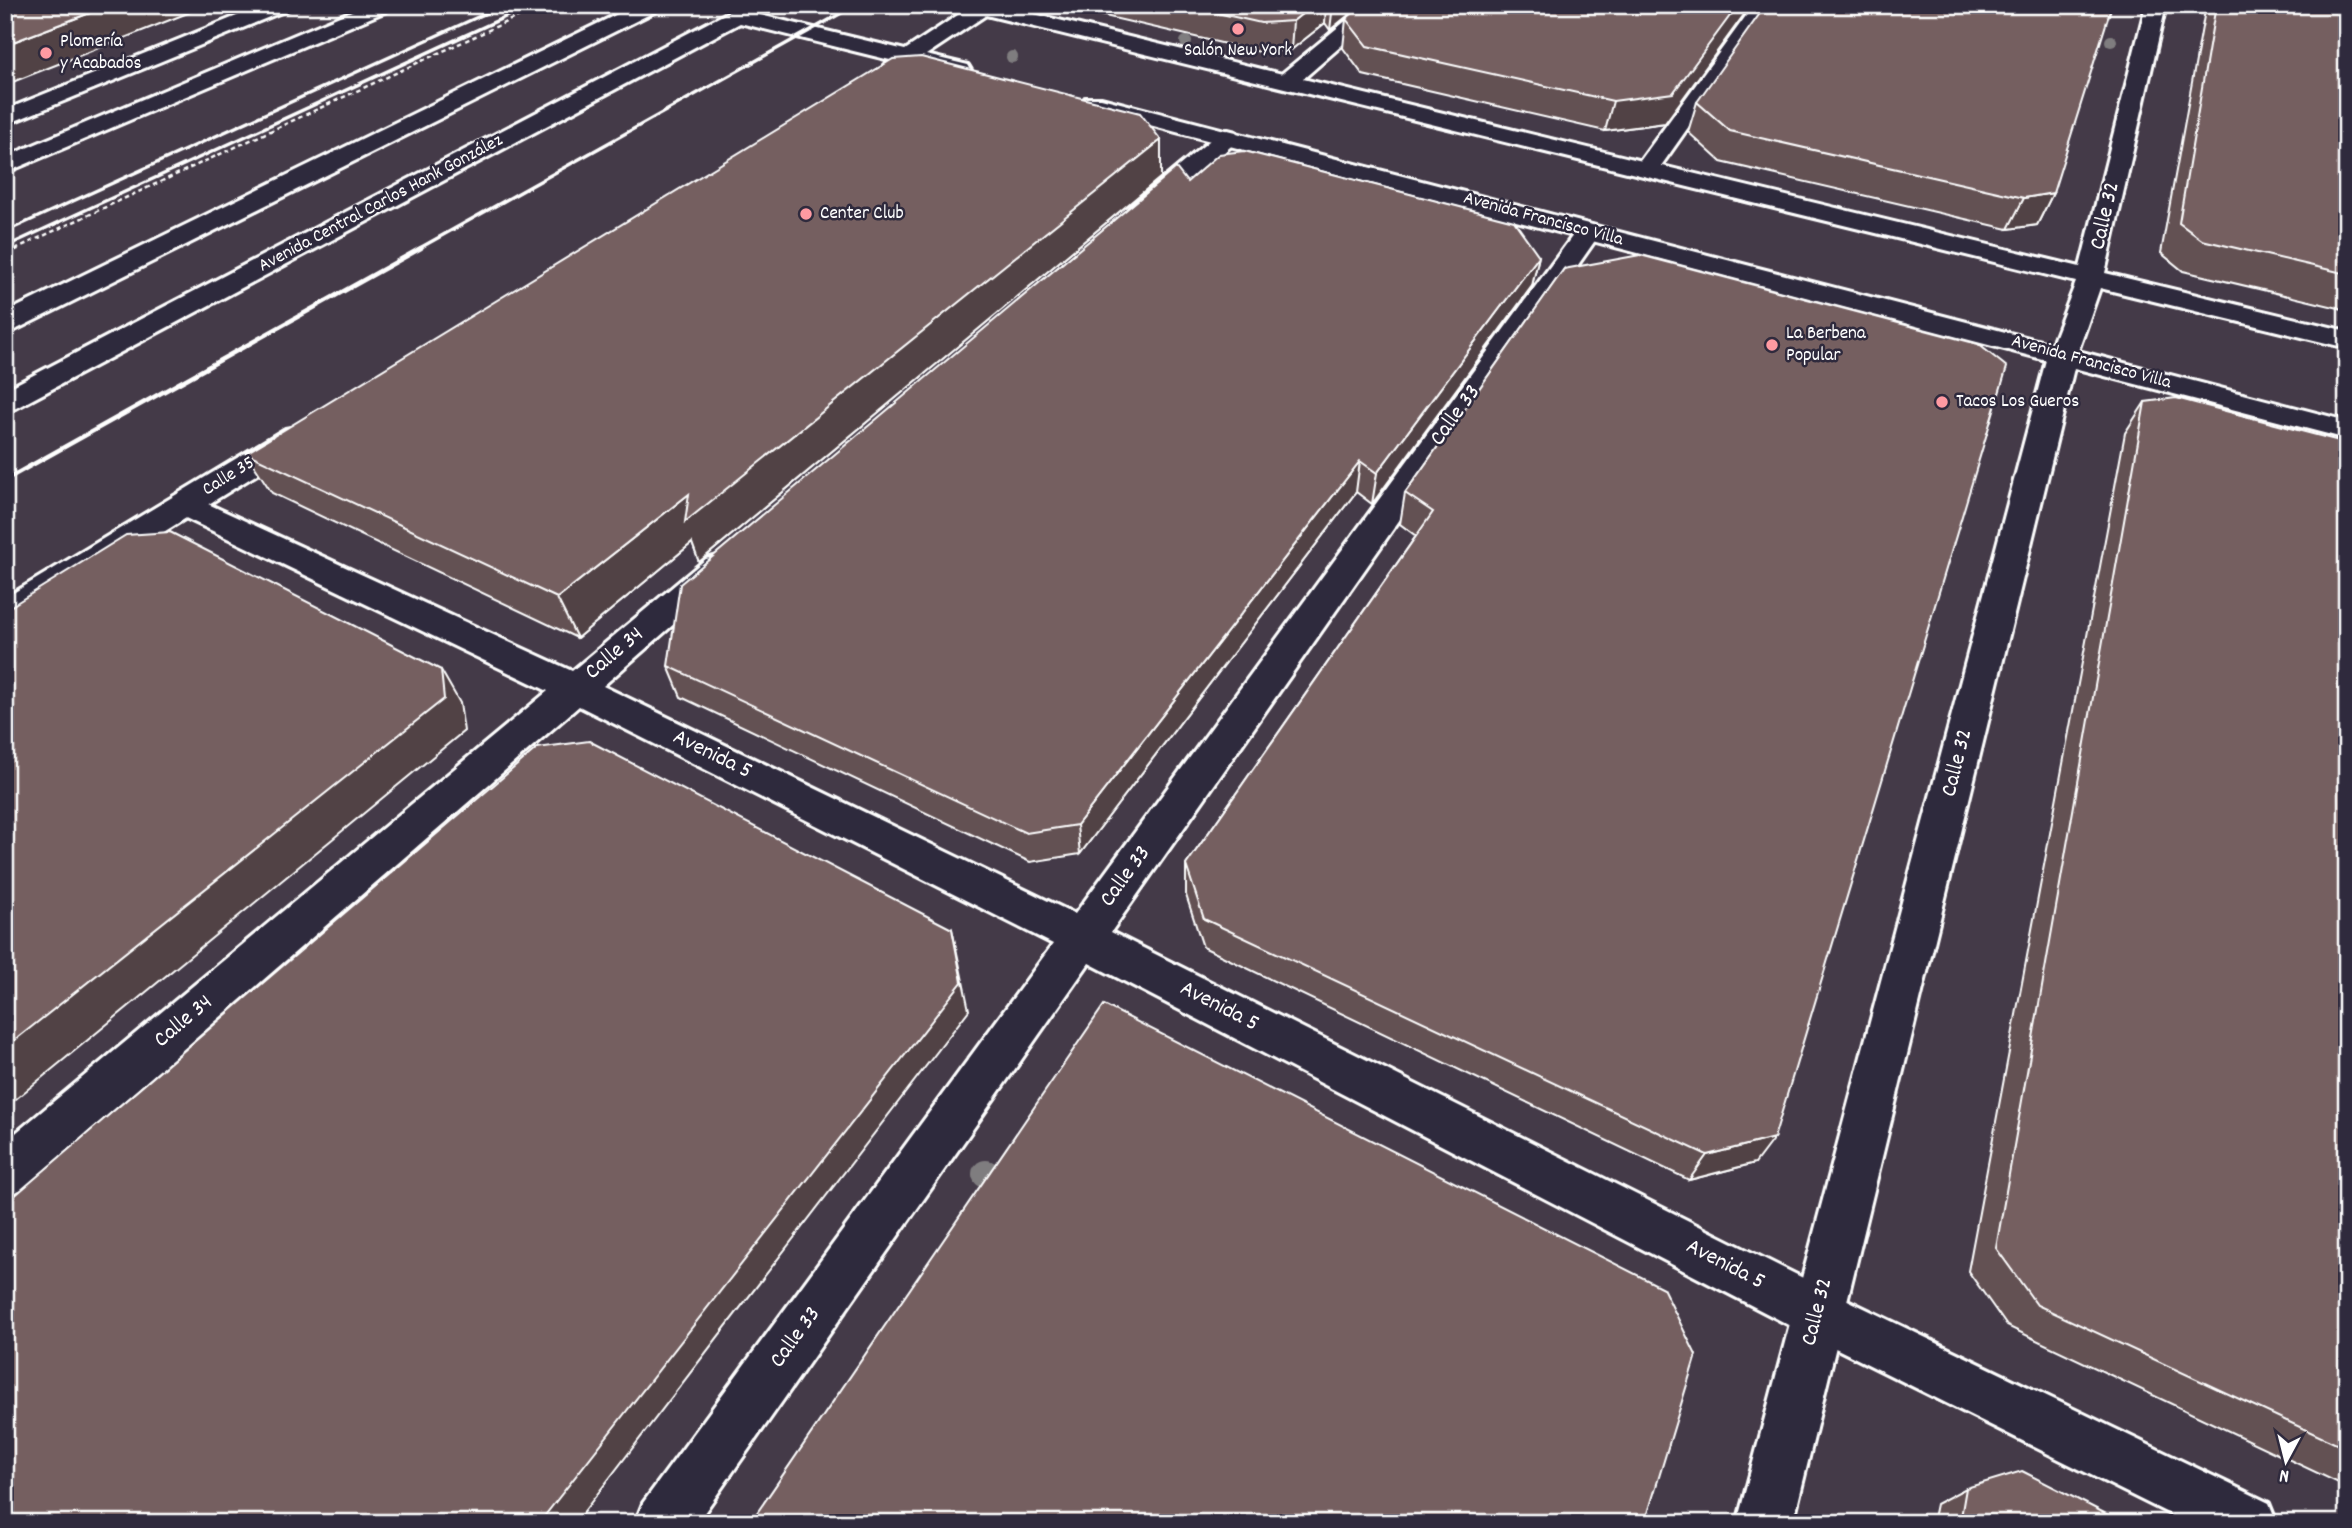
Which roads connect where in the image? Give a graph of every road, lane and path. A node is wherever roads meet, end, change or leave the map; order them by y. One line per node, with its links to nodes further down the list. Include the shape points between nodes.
1 (282, 5): 15 (main road)
2 (384, 5): 17 (main road)
3 (653, 5): 23 (main road)
4 (1378, 5): 13 (main road)
5 (1764, 5): 18 (main road)
6 (2156, 5): 22 (main road, Calle 32)
7 (984, 7): 10 (main road); 13 (main road)
8 (529, 11): 21 (path)
9 (747, 11): 10 (main road); 26 (main road, Avenida Central Carlos Hank González)
10 (909, 58): 11 (main road); 12 (main road)
11 (989, 78)
12 (874, 80)
13 (1287, 81): 18 (main road)
14 (1068, 97): 16 (main road, Avenida Francisco Villa)
15 (5, 118)
16 (1227, 137): 19 (main road); 20 (main road, Avenida Francisco Villa)
17 (5, 166)
18 (1647, 168): 22 (main road)
19 (1121, 228)
20 (1588, 232): 25 (main road, Avenida Francisco Villa); 33 (main road, Calle 33)
21 (5, 254)
22 (2091, 277): 24 (main road); 25 (main road, Calle 32)
23 (5, 324)
24 (2347, 340)
25 (2062, 356): 28 (main road, Avenida Francisco Villa); 35 (main road, Calle 32)
26 (5, 402)
27 (315, 424): 29 (main road, Calle 35)
28 (2347, 430)
29 (184, 505): 31 (main road, Calle 35); 32 (main road, Avenida 5)
30 (746, 543): 32 (main road, Calle 34)
31 (5, 614)
32 (575, 688): 33 (main road, Avenida 5); 34 (main road, Calle 34)
33 (1083, 938): 35 (main road, Avenida 5); 36 (main road, Calle 33)
34 (5, 1173)
35 (1817, 1312): 37 (main road, Calle 32); 38 (main road, Avenida 5)
36 (663, 1523)
37 (1765, 1523)
38 (2249, 1523)

